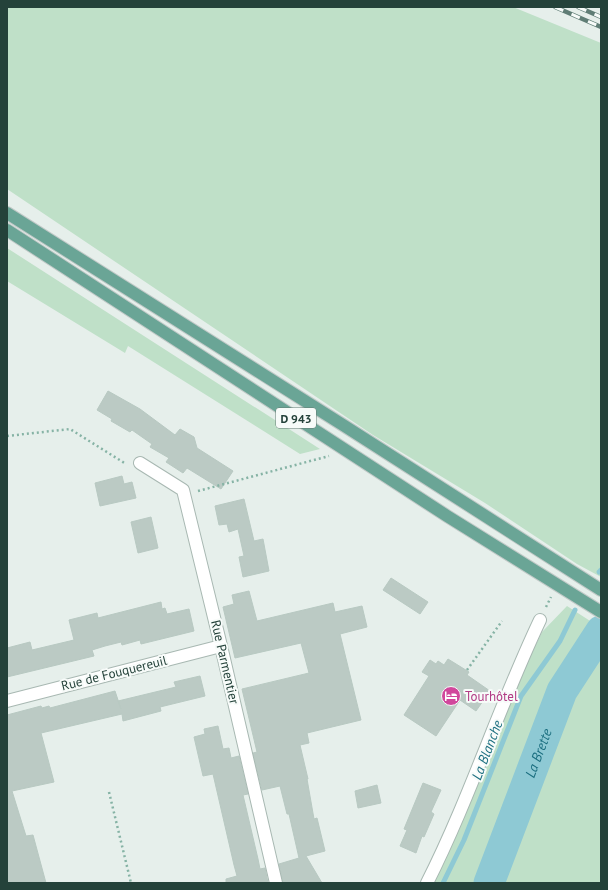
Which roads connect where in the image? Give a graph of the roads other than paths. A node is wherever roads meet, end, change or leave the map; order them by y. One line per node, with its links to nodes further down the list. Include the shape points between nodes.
1 (7, 213): 4 (main road, D 943)
2 (7, 230): 5 (main road, D 943, via 447,516)
3 (140, 463): 7 (street, Rue Parmentier, via 183,490)
4 (601, 590)
5 (601, 612)
6 (540, 620): 10 (street, via 460,813)
7 (222, 646): 8 (street, Rue de Fouquereuil); 9 (street, Rue Parmentier)
8 (7, 701)
9 (276, 883)
10 (427, 883)

